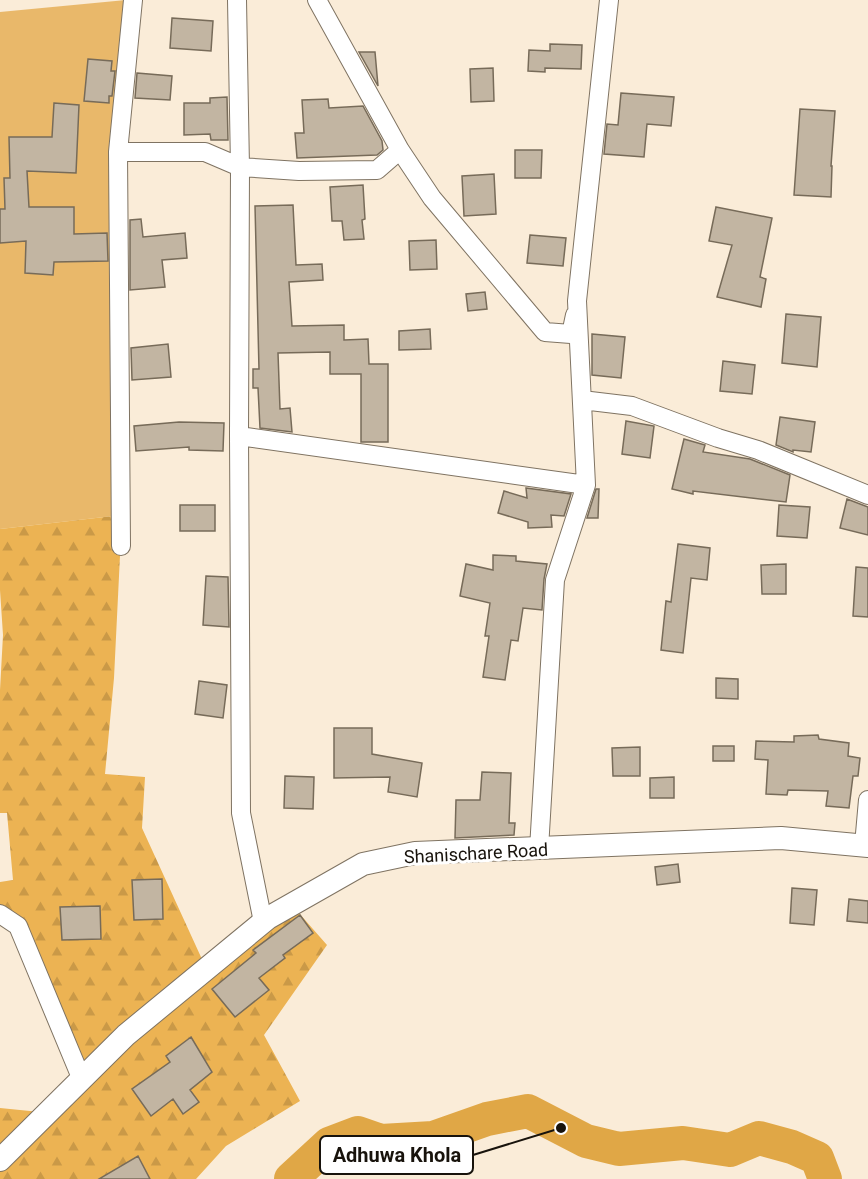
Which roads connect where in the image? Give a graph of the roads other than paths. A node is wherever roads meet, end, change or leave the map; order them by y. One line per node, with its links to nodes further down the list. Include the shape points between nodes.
1 (133, 0): 6 (street)
2 (237, 0): 7 (street)
3 (317, 0): 5 (street)
4 (609, 0): 8 (street)
5 (400, 150): 7 (street, via 377,170); 8 (street, via 432,198 544,332 571,334)
6 (118, 152): 7 (street, via 204,153); 13 (street)
7 (240, 168): 10 (street)
8 (577, 301): 9 (street)
9 (582, 400): 11 (street); 12 (street, via 632,406 758,450)
10 (239, 436): 11 (street); 18 (street, via 241,813)
11 (586, 484): 16 (street, via 555,580)
12 (868, 495)
13 (121, 546)
14 (868, 800): 15 (street)
15 (866, 845): 16 (street, Shanischare Road, via 781,838)
16 (539, 849): 18 (street, Shanischare Road, via 415,853 363,864)
17 (0, 914): 19 (street, via 18,927)
18 (263, 922): 19 (street, Shanischare Road, via 126,1035)
19 (82, 1080): 20 (street, Shanischare Road)
20 (4, 1155)

